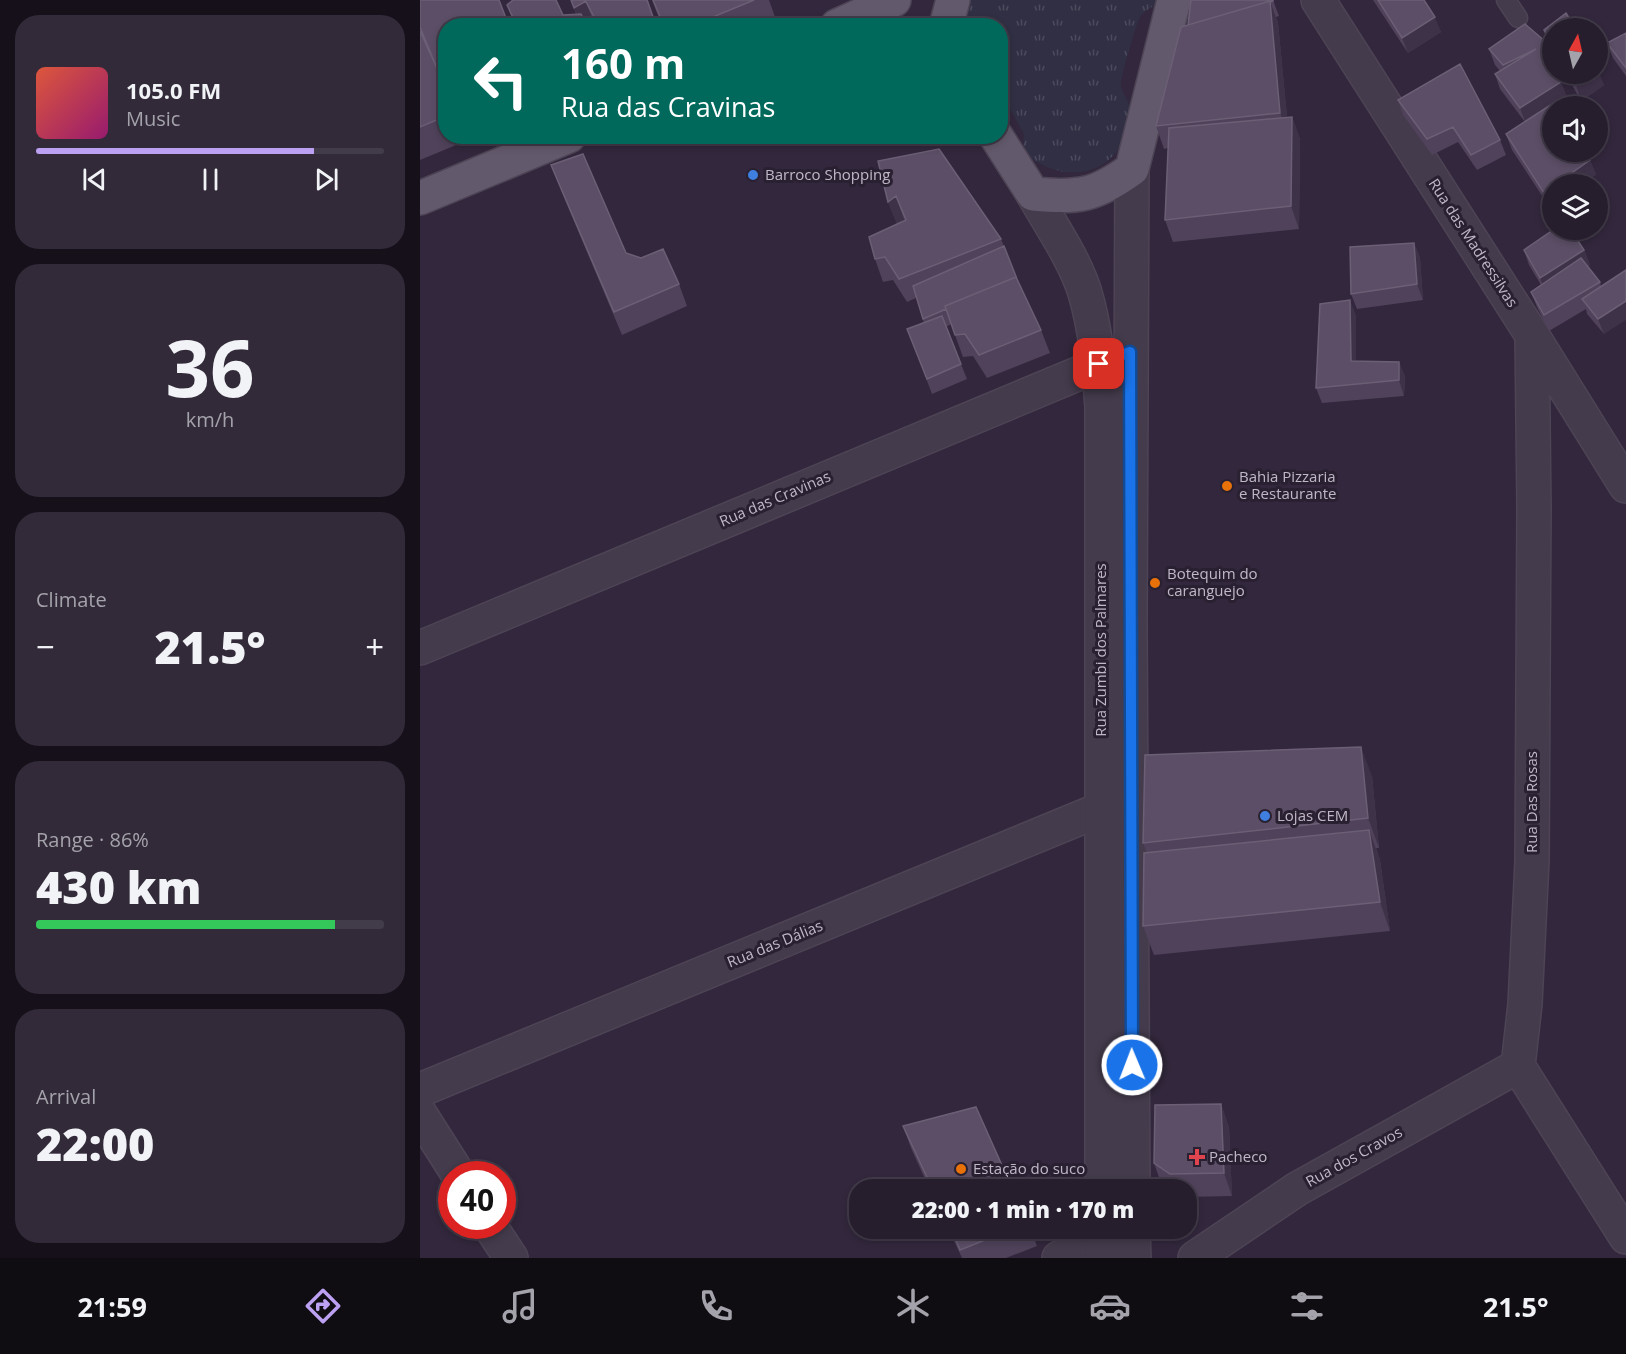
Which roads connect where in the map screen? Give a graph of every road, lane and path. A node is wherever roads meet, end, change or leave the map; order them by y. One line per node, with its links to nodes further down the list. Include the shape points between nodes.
1 (953, 0): 7 (main road)
2 (1174, 0): 11 (main road)
3 (1318, 0): 14 (street, Rua das Madressilvas)
4 (1506, 0): 8 (lane)
5 (892, 7): 6 (main road)
6 (858, 18)
7 (947, 18)
8 (1518, 18)
9 (549, 144): 13 (main road)
10 (1001, 144): 12 (main road, Rua Zumbi dos Palmares)
11 (1132, 169): 12 (main road, via 1088,194); 15 (street)
12 (1033, 194): 16 (street, Rua Zumbi dos Palmares, via 1084,291)
13 (420, 198)
14 (1532, 335): 17 (street, Rua das Madressilvas); 20 (street, Rua Das Rosas, via 1532,861 1526,1004)
15 (1130, 352): 16 (street, Rua das Cravinas); 19 (street)
16 (1099, 364): 18 (street, Rua das Cravinas); 19 (street, Rua Zumbi dos Palmares)
17 (1626, 486)
18 (420, 648)
19 (1116, 803): 21 (street, Rua das Dálias); 24 (street, Rua Zumbi dos Palmares); 25 (street)
20 (1518, 1066): 26 (street); 33 (street, Rua dos Cravos, via 1297,1189)
21 (420, 1090)
22 (420, 1114): 23 (street)
23 (450, 1161)
24 (1102, 1179)
25 (1133, 1179)
26 (1626, 1237)
27 (499, 1239): 30 (street)
28 (1133, 1239): 32 (street)
29 (1101, 1242): 31 (street)
30 (511, 1258)
31 (1059, 1258)
32 (1134, 1258)
33 (1195, 1258)

